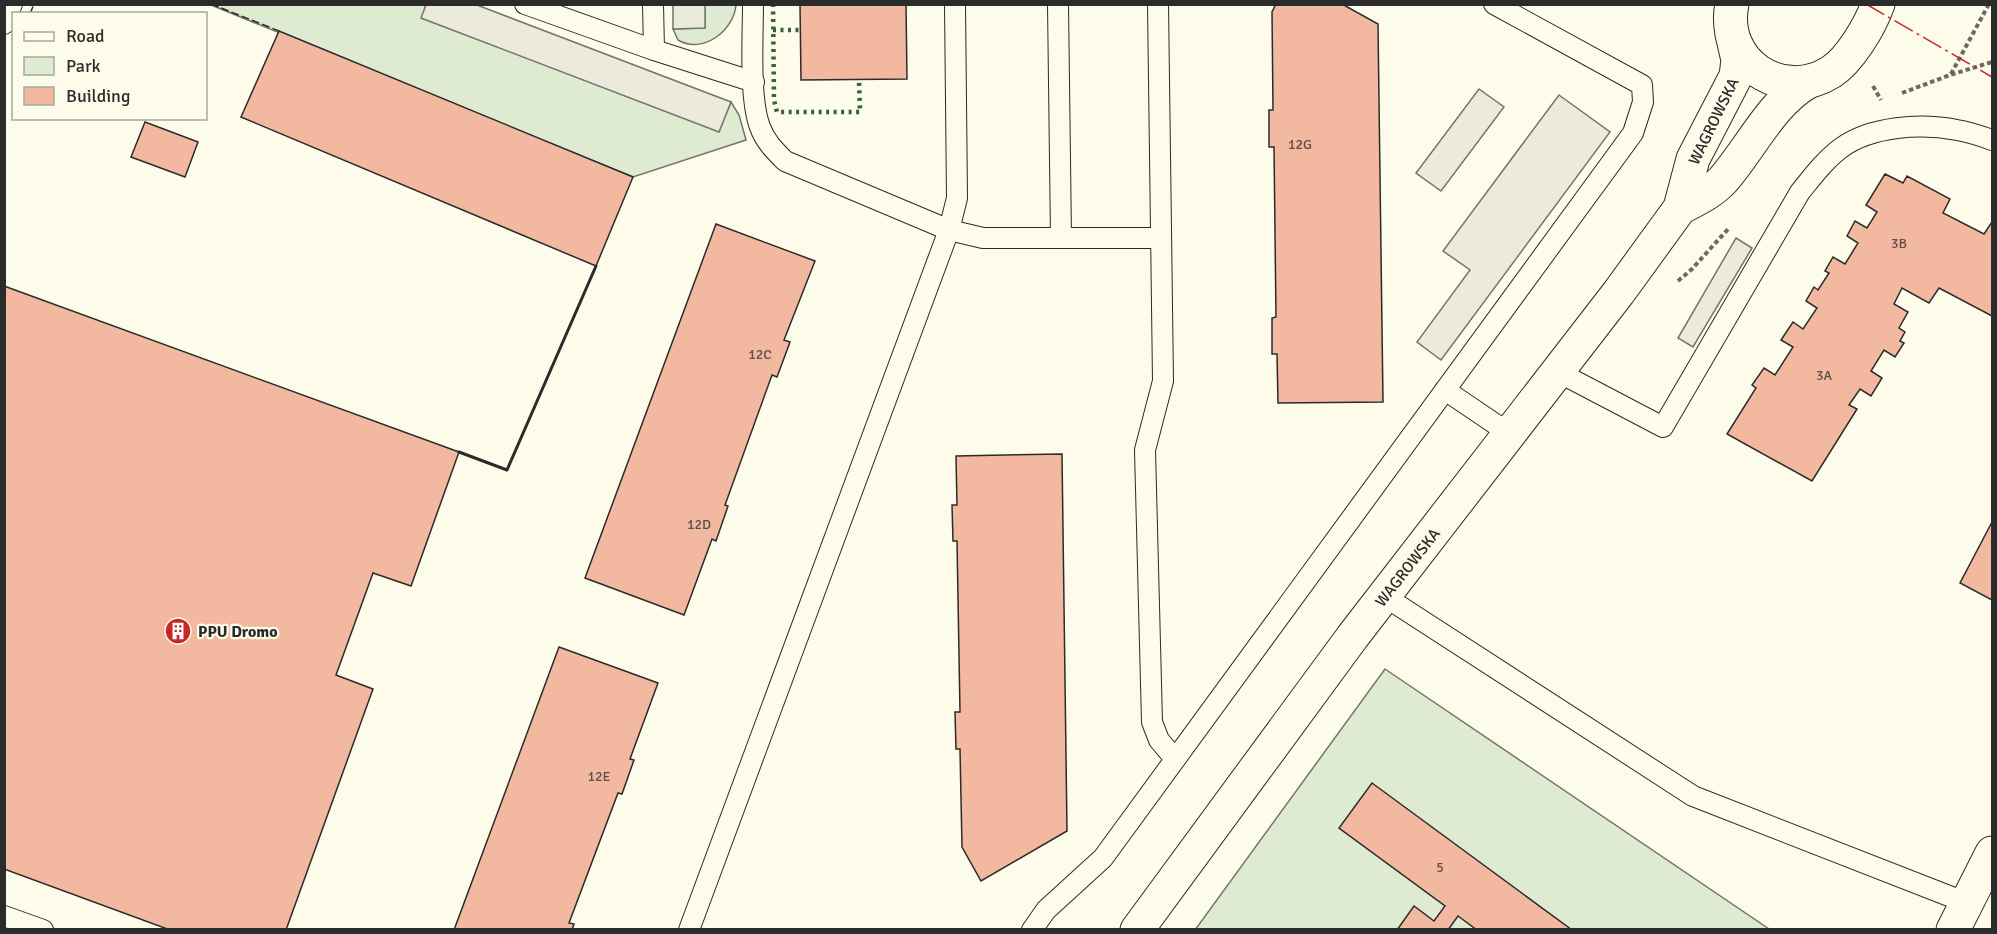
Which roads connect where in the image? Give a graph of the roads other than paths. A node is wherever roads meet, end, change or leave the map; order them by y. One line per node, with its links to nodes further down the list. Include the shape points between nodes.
1 (12, 4): 12 (lane)
2 (525, 4): 10 (lane)
3 (653, 4): 13 (lane)
4 (753, 4): 14 (lane)
5 (955, 4): 18 (lane, via 957,198)
6 (1058, 4): 19 (lane)
7 (1158, 4): 20 (lane)
8 (1494, 4): 22 (lane, via 1642,84 1642,102 1633,133)
9 (1878, 4): 15 (street, WAGROWSKA, via 1845,62)
10 (553, 10): 13 (lane)
11 (1732, 19): 15 (street, via 1736,45 1762,75 1782,82); 17 (street, WAGROWSKA, via 1738,60 1736,76 1693,159)
12 (4, 24)
13 (654, 50): 14 (lane)
14 (754, 82): 18 (lane, via 760,127 770,146 785,161)
15 (1808, 82): 17 (street, WAGROWSKA, via 1780,103 1723,180)
16 (1992, 140): 21 (lane, via 1956,129 1924,127 1870,134 1842,147 1800,192 1663,427)
17 (1680, 208): 21 (street, WAGROWSKA)
18 (949, 230): 19 (lane, via 983,238); 30 (lane)
19 (1061, 238): 20 (lane)
20 (1161, 238): 25 (lane, via 1163,381 1145,450 1152,722 1159,740)
21 (1558, 372): 23 (street, WAGROWSKA)
22 (1445, 390): 23 (lane); 25 (lane)
23 (1509, 434): 24 (street, WAGROWSKA)
24 (1384, 596): 28 (lane, via 1693,796); 32 (street, WAGROWSKA)
25 (1175, 759): 31 (lane, via 1103,858 1046,910)
26 (1992, 853): 28 (street)
27 (4, 915): 29 (lane)
28 (1960, 916)
29 (43, 930)
30 (689, 930)
31 (1032, 930)
32 (1137, 930)

